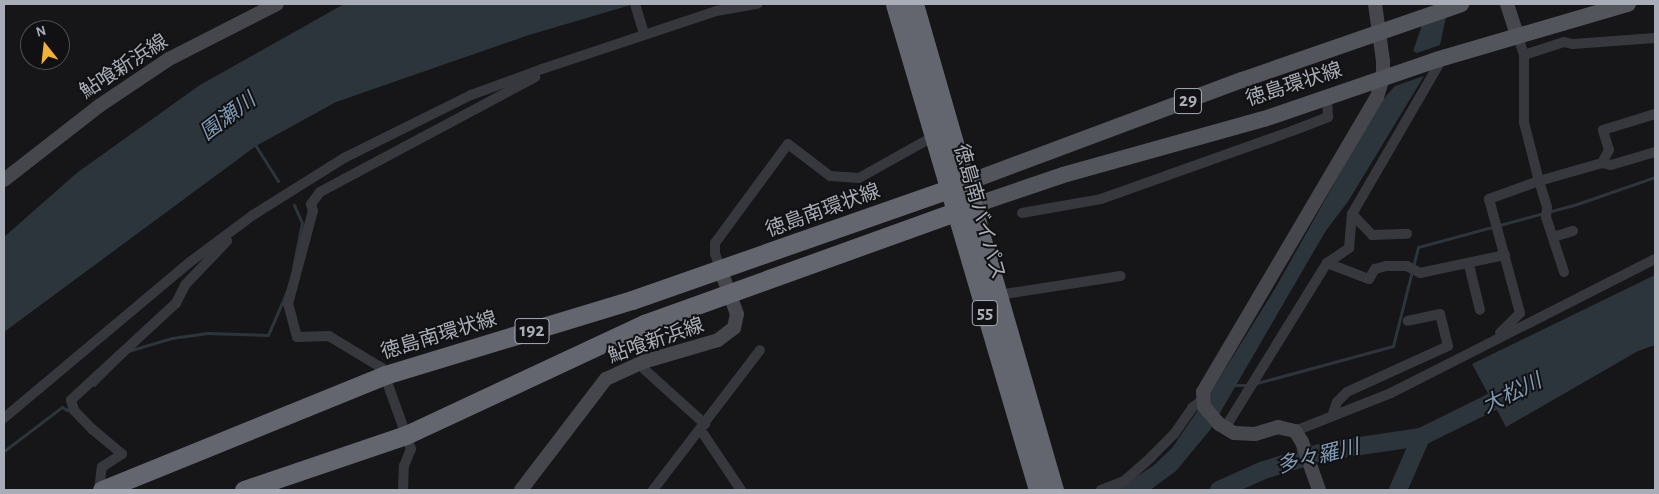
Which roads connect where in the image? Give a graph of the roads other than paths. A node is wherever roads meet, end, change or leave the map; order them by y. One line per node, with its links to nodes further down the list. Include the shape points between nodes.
1 (277, 4): 25 (main road, 鮎喰新浜線, via 169,59 99,106)
2 (635, 4): 11 (street)
3 (757, 4): 11 (street)
4 (895, 4): 22 (highway, 徳島南バイパス / 55)
5 (914, 4): 27 (highway, 徳島南バイパス / 55)
6 (1376, 4): 12 (main road)
7 (1507, 4): 13 (main road)
8 (1628, 4): 10 (main road, 徳島環状線 / 29)
9 (1456, 5): 12 (main road, 徳島環状線 / 29)
10 (1559, 25): 13 (main road, 徳島環状線 / 29); 15 (street)
11 (642, 29): 18 (street)
12 (1380, 30): 19 (main road); 27 (main road, 徳島環状線 / 29)
13 (1518, 37): 16 (street); 17 (main road, 徳島環状線 / 29)
14 (1655, 38): 15 (street)
15 (1564, 42): 16 (street)
16 (1524, 55): 26 (street, via 1524,122)
17 (1439, 59): 19 (main road, 徳島環状線 / 29); 32 (street)
18 (542, 69): 34 (street, via 471,96 344,158); 51 (street, via 540,75 328,187 313,199 313,211 288,304 297,337 328,336 375,362)
19 (1384, 76): 20 (main road, 徳島環状線 / 29); 52 (main road, via 1377,97 1203,392)
20 (1327, 98): 29 (main road, 徳島環状線 / 29, via 1063,175); 31 (street, via 1328,116 1292,131 1101,199)
21 (1655, 114): 24 (street, via 1603,130 1608,150)
22 (934, 136): 28 (highway, 徳島南バイパス / 55); 41 (street, via 859,178 830,176 788,144 715,243)
23 (1655, 152): 24 (street, via 1610,166)
24 (1602, 163): 26 (street)
25 (4, 180)
26 (1539, 181): 36 (street); 37 (street, via 1489,199)
27 (966, 182): 28 (highway, 徳島南環状線 / 192); 29 (highway, 徳島南バイパス / 55)
28 (948, 189): 30 (highway, 徳島南バイパス / 55); 41 (highway, 徳島南環状線 / 192)
29 (972, 206): 30 (highway, 192); 45 (highway, 徳島南バイパス / 55)
30 (955, 212): 44 (highway, 192); 65 (highway, 徳島南バイパス / 55)
31 (1022, 213)
32 (1352, 214): 35 (street, via 1372,235); 39 (street, via 1349,248)
33 (1572, 231): 36 (street)
34 (229, 233): 54 (street, via 144,298); 59 (street, via 229,239 185,284 176,303 70,400 74,410 93,430 122,454 102,467)
35 (1407, 234)
36 (1553, 237): 42 (street)
37 (1506, 255): 40 (street); 48 (street, via 1520,313)
38 (1655, 259): 48 (street)
39 (1327, 262): 40 (street, via 1369,279 1375,269 1386,266 1407,266 1420,273); 56 (street)
40 (1469, 265): 46 (street)
41 (721, 271): 44 (main road, 鮎喰新浜線); 51 (highway, 徳島南環状線 / 192)
42 (1564, 272)
43 (1122, 276): 45 (street)
44 (730, 292): 50 (main road, 鮎喰新浜線, via 737,314 734,328 728,335); 57 (highway, 192, via 588,348 494,396)
45 (998, 295): 66 (highway, 徳島南バイパス / 55)
46 (1480, 310)
47 (1408, 321): 53 (street, via 1440,314 1448,346 1347,392 1337,402)
48 (1496, 338): 53 (street, via 1391,393)
49 (760, 350): 55 (street)
50 (643, 362): 55 (street, via 645,370); 62 (main road, 鮎喰新浜線, via 606,379)
51 (385, 375): 57 (street); 59 (highway, 徳島南環状線 / 192)
52 (1203, 403): 56 (main road); 67 (street, via 1192,408 1174,434 1150,458 1124,480)
53 (1332, 416): 58 (street)
54 (4, 418)
55 (702, 426): 63 (street); 64 (street)
56 (1222, 426): 58 (main road, via 1240,435 1278,428)
57 (406, 435): 60 (highway, 192); 61 (street, via 411,449 404,466)
58 (1298, 437): 68 (main road)
59 (100, 490)
60 (244, 490)
61 (403, 490)
62 (521, 490)
63 (653, 490)
64 (741, 490)
65 (1038, 490)
66 (1054, 490)
67 (1101, 490)
68 (1319, 490)

